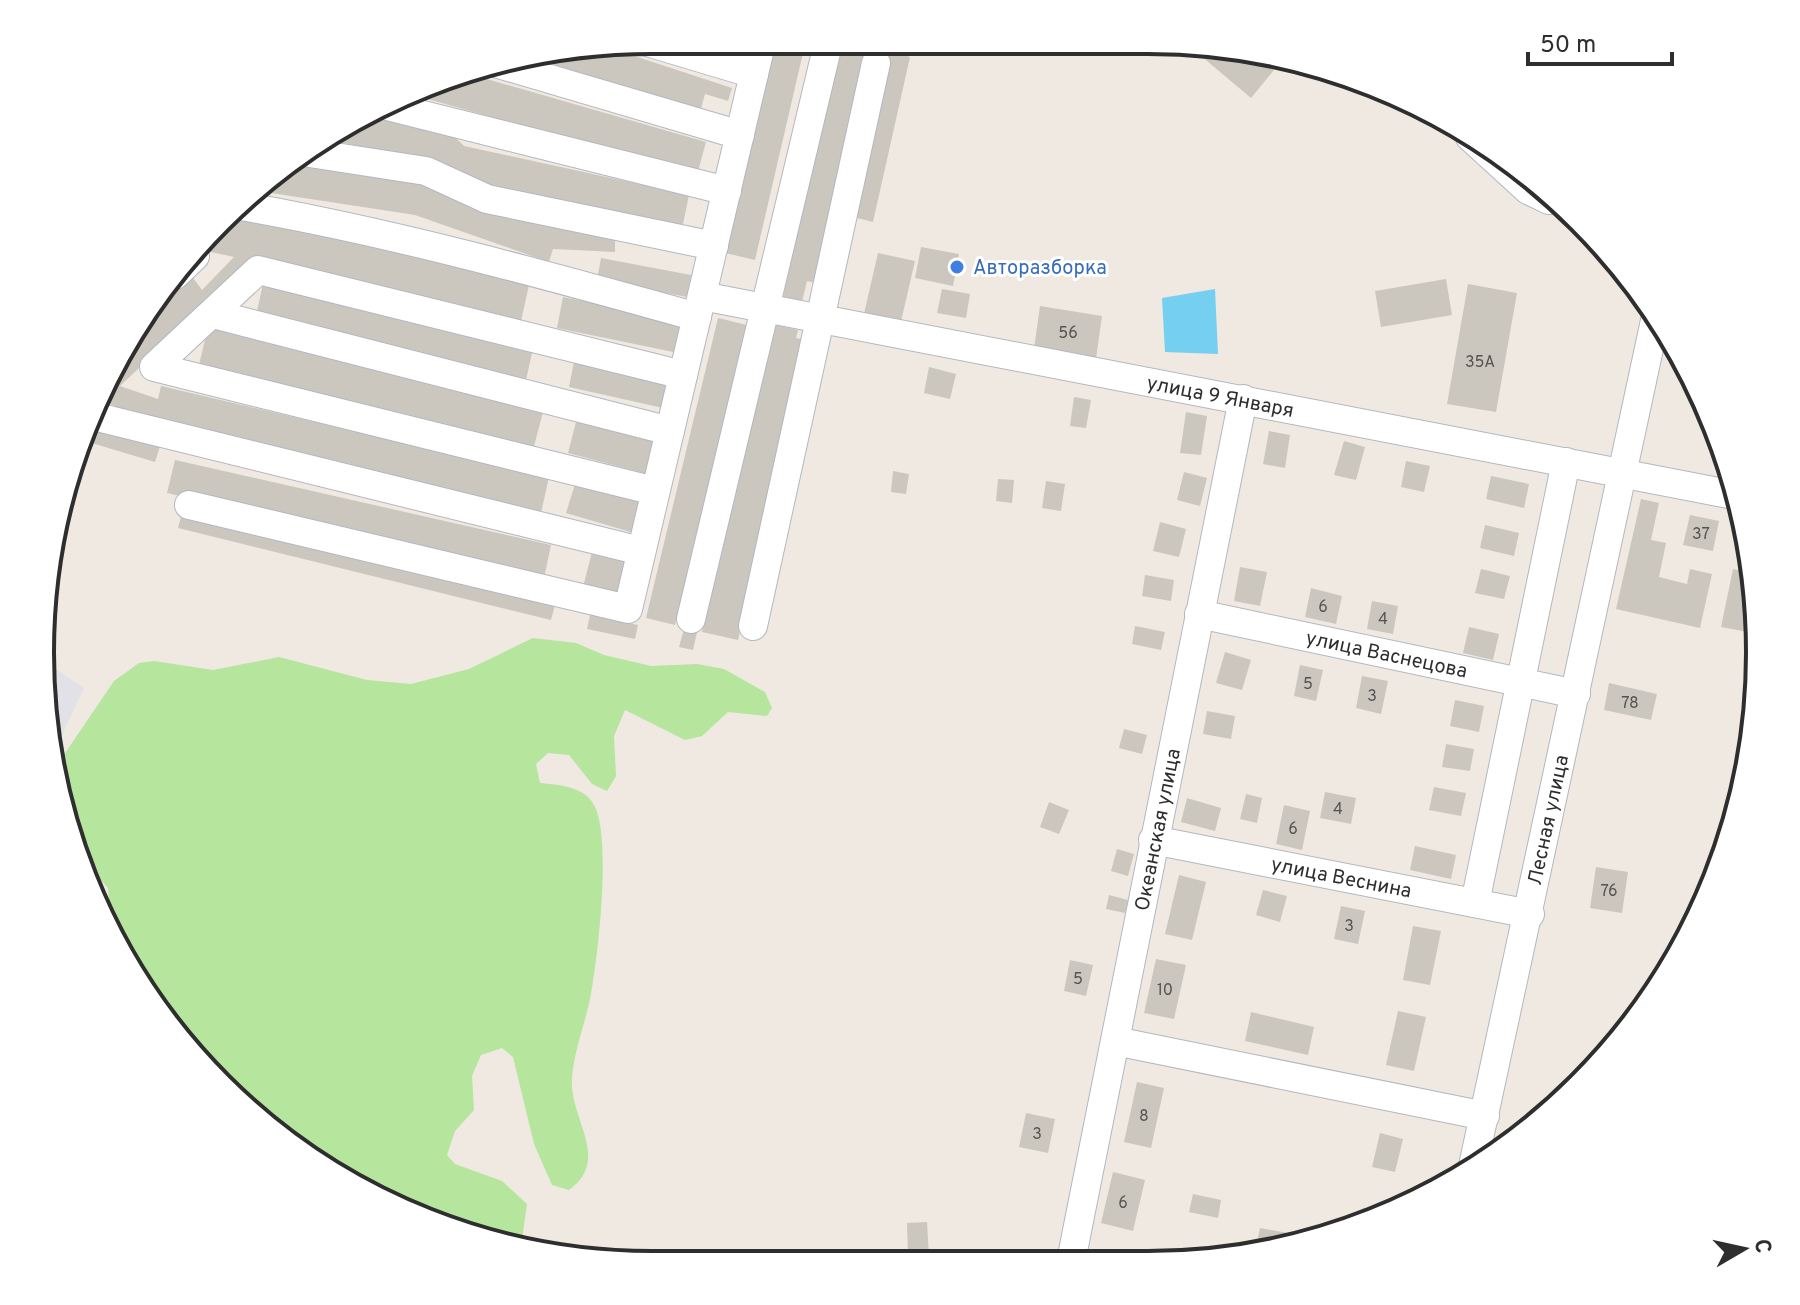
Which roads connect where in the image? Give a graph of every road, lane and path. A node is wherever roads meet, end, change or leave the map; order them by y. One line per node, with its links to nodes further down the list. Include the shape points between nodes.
1 (687, 54): 6 (street)
2 (759, 54): 6 (street)
3 (826, 54): 14 (street)
4 (876, 63): 16 (street)
5 (518, 70): 8 (street)
6 (754, 74): 8 (street)
7 (402, 110): 10 (street)
8 (740, 135): 10 (street)
9 (320, 155): 12 (street, via 426,171 487,199)
10 (727, 191): 12 (street)
11 (253, 208): 13 (street, улица 9 Января)
12 (714, 246): 13 (street)
13 (699, 307): 14 (street, улица 9 Января); 18 (street)
14 (767, 309): 16 (street, улица 9 Января); 29 (street)
15 (213, 314): 18 (street, via 258,270); 21 (street); 24 (street, via 154,367)
16 (820, 319): 19 (street, улица 9 Января); 30 (street)
17 (1653, 332): 23 (street, Лесная улица)
18 (683, 375): 21 (street)
19 (1243, 399): 22 (street, улица 9 Января); 28 (street, Океанская улица)
20 (102, 418): 27 (street)
21 (670, 431): 24 (street)
22 (1566, 462): 23 (street, улица 9 Января); 31 (street)
23 (1623, 473): 25 (street, улица 9 Января); 32 (street, Лесная улица)
24 (655, 491): 27 (street)
25 (1724, 493)
26 (189, 505): 27 (street, via 628,609)
27 (641, 551)
28 (1199, 614): 31 (street, улица Васнецова); 33 (street, Океанская улица)
29 (691, 619)
30 (753, 626)
31 (1520, 683): 32 (street, улица Васнецова); 34 (street)
32 (1576, 694): 35 (street, Лесная улица)
33 (1153, 840): 34 (street, улица Веснина); 36 (street, Океанская улица)
34 (1475, 903): 35 (street, улица Веснина)
35 (1530, 914): 37 (street, Лесная улица)
36 (1115, 1041): 37 (street); 39 (street, Океанская улица)
37 (1485, 1116): 38 (street, Лесная улица)
38 (1476, 1152)
39 (1073, 1251)

